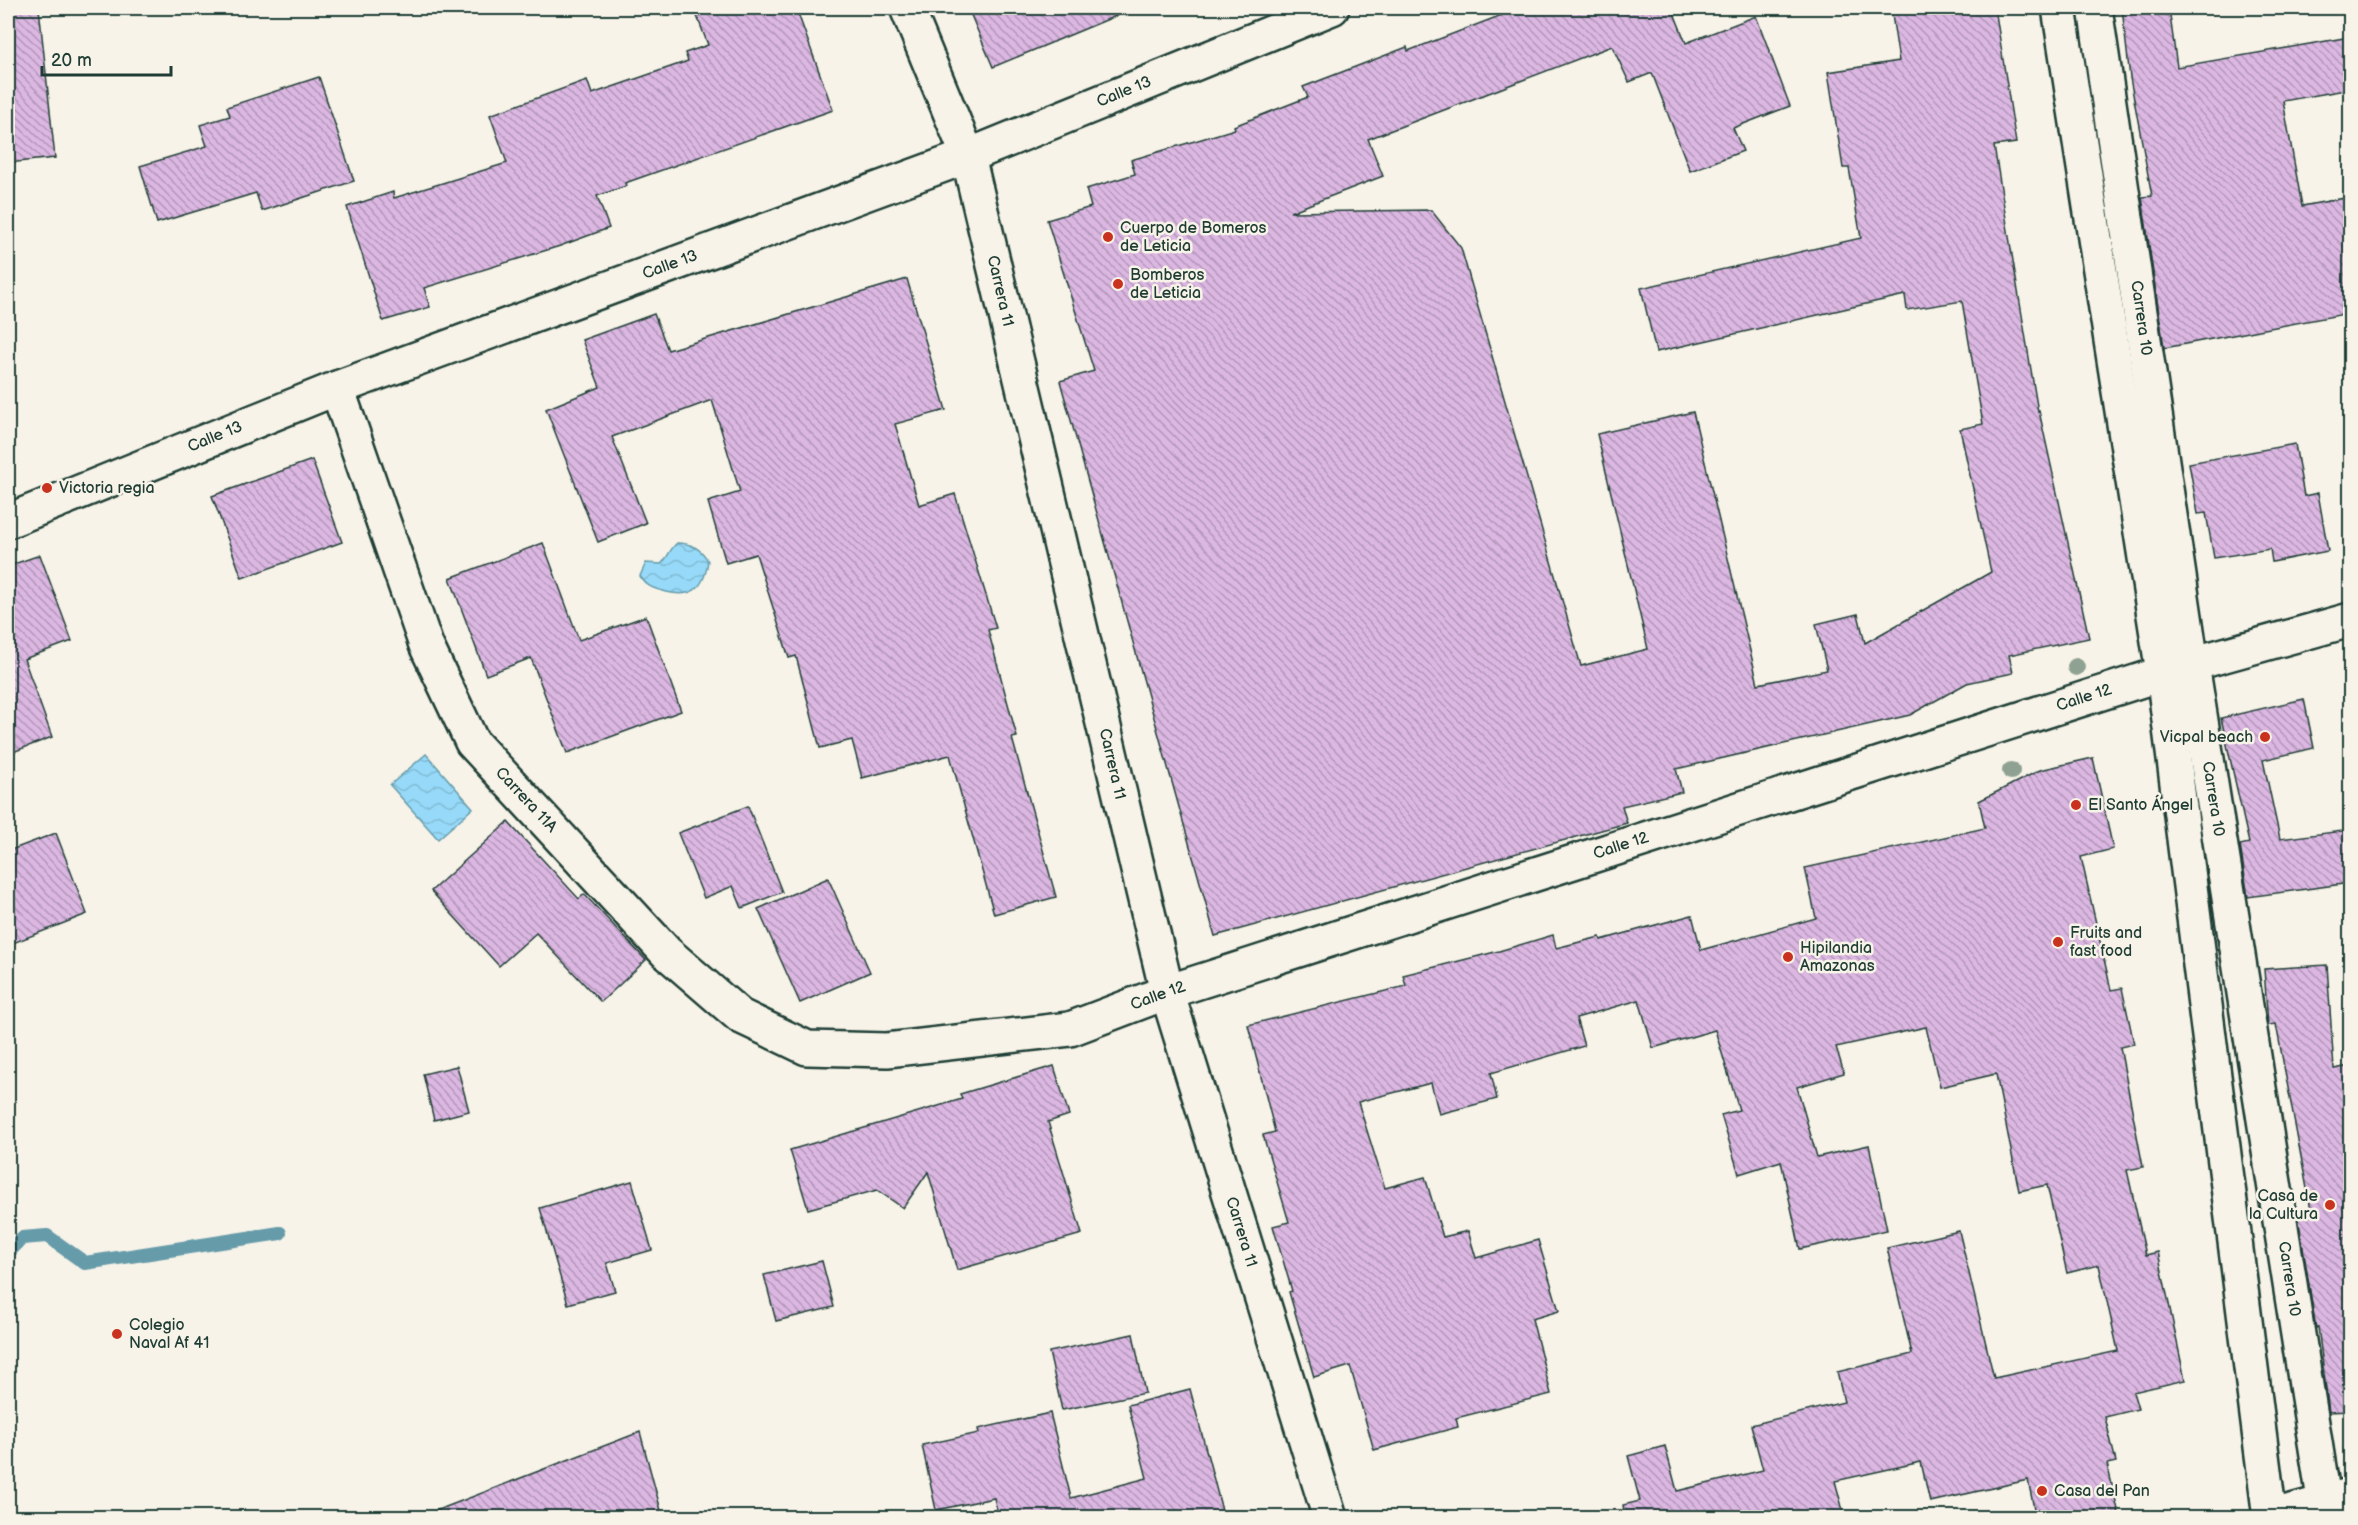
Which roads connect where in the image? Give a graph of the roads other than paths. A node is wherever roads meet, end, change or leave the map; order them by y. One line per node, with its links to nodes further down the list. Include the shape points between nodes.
1 (907, 8): 5 (street, Carrera 11)
2 (1332, 8): 5 (street, Calle 13)
3 (2059, 8): 9 (street, Carrera 10)
4 (2095, 8): 9 (street, Carrera 10)
5 (968, 156): 6 (street, Calle 13); 10 (street, Carrera 11)
6 (337, 388): 7 (street, Calle 13); 11 (street, Carrera 11A, via 426,645 472,742 666,952 740,1016 807,1048)
7 (8, 521)
8 (2350, 620): 9 (street, Calle 12)
9 (2177, 668): 10 (street, Calle 12); 12 (street, Carrera 10); 13 (street, Carrera 10)
10 (1167, 992): 11 (street, Calle 12, via 1070,1029); 14 (street, Carrera 11)
11 (887, 1050)
12 (2334, 1505): 13 (street)
13 (2270, 1517)
14 (1330, 1518)

